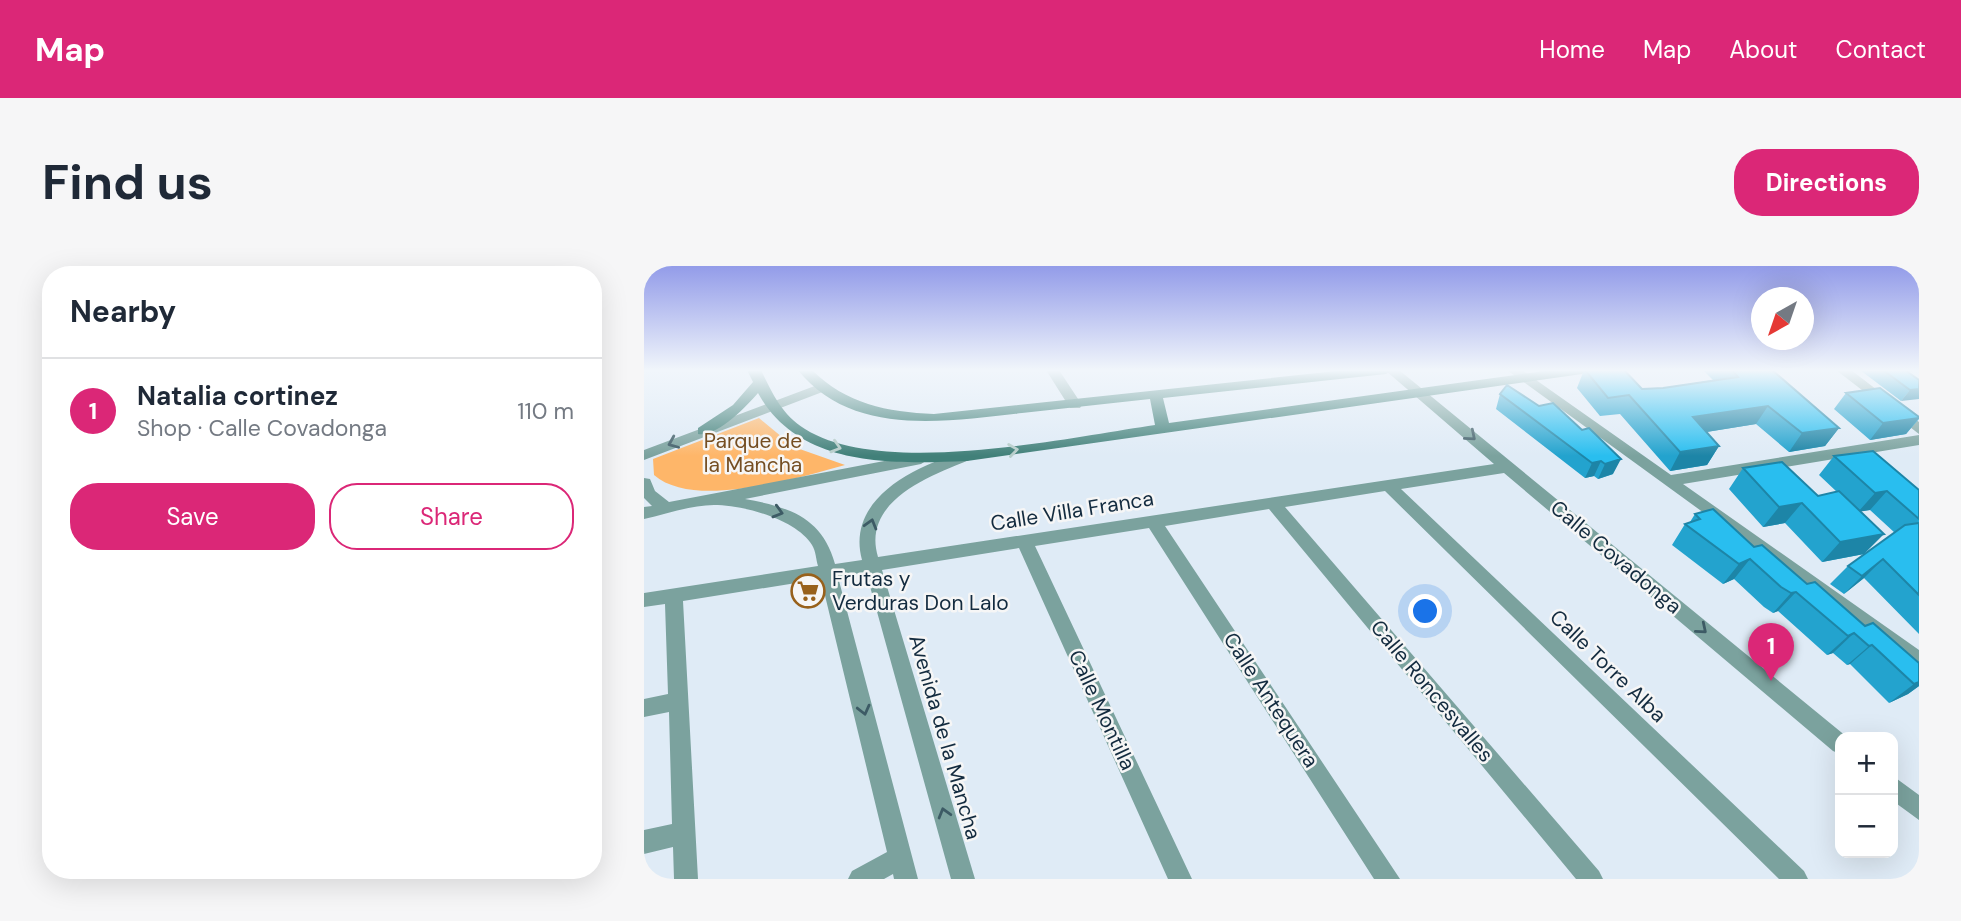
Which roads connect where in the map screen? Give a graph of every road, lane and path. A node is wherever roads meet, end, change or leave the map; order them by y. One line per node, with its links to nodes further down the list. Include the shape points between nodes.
1 (744, 399): 16 (street, via 738,408)
2 (768, 399): 12 (street)
3 (789, 399): 12 (street)
4 (840, 399): 13 (street, via 881,414 934,418)
5 (1071, 399): 13 (street)
6 (1133, 399): 13 (street)
7 (1157, 399): 14 (street)
8 (1378, 399): 14 (street)
9 (1425, 399): 21 (street, Calle Covadonga, one-way to 21)
10 (1553, 399): 22 (street)
11 (1879, 399): 15 (street)
12 (771, 405): 16 (street); 20 (street, one-way to 20, via 793,426 823,443 879,456)
13 (1075, 405)
14 (1163, 429): 19 (street, one-way to 14)
15 (1919, 429)
16 (703, 431): 18 (street, one-way to 18)
17 (1919, 440): 22 (street)
18 (644, 455)
19 (967, 456): 20 (street); 31 (street, Avenida de la Mancha, one-way to 19, via 866,544 873,514 894,492 919,476)
20 (921, 458): 25 (street)
21 (1507, 467): 24 (street, Calle Villa Franca); 38 (street, Calle Covadonga, one-way to 38)
22 (1669, 481): 35 (street)
23 (644, 483): 27 (street)
24 (1388, 485): 26 (street, Calle Villa Franca); 50 (street, Calle Torre Alba)
25 (711, 499): 27 (street); 32 (street, one-way to 32, via 793,516 821,544)
26 (1273, 503): 29 (street, Calle Villa Franca); 49 (street, Calle Roncesvalles)
27 (665, 509): 28 (street)
28 (644, 513)
29 (1153, 521): 30 (street, Calle Villa Franca); 48 (street, Calle Antequera)
30 (1024, 541): 31 (street, Calle Villa Franca); 47 (street, Calle Montilla)
31 (872, 565): 32 (street, Calle Villa Franca); 46 (street, Avenida de la Mancha, one-way to 31)
32 (830, 571): 33 (street, Calle Villa Franca); 43 (street, one-way to 43)
33 (674, 594): 34 (street, Calle Villa Franca); 36 (street)
34 (644, 600)
35 (1919, 661)
36 (678, 701): 37 (street); 41 (street)
37 (644, 708)
38 (1835, 740)
39 (1898, 791): 40 (street)
40 (1919, 809)
41 (684, 833): 42 (street); 44 (street)
42 (644, 842)
43 (903, 869): 45 (street)
44 (686, 879)
45 (860, 879)
46 (963, 879)
47 (1180, 879)
48 (1388, 879)
49 (1591, 879)
50 (1796, 879)

